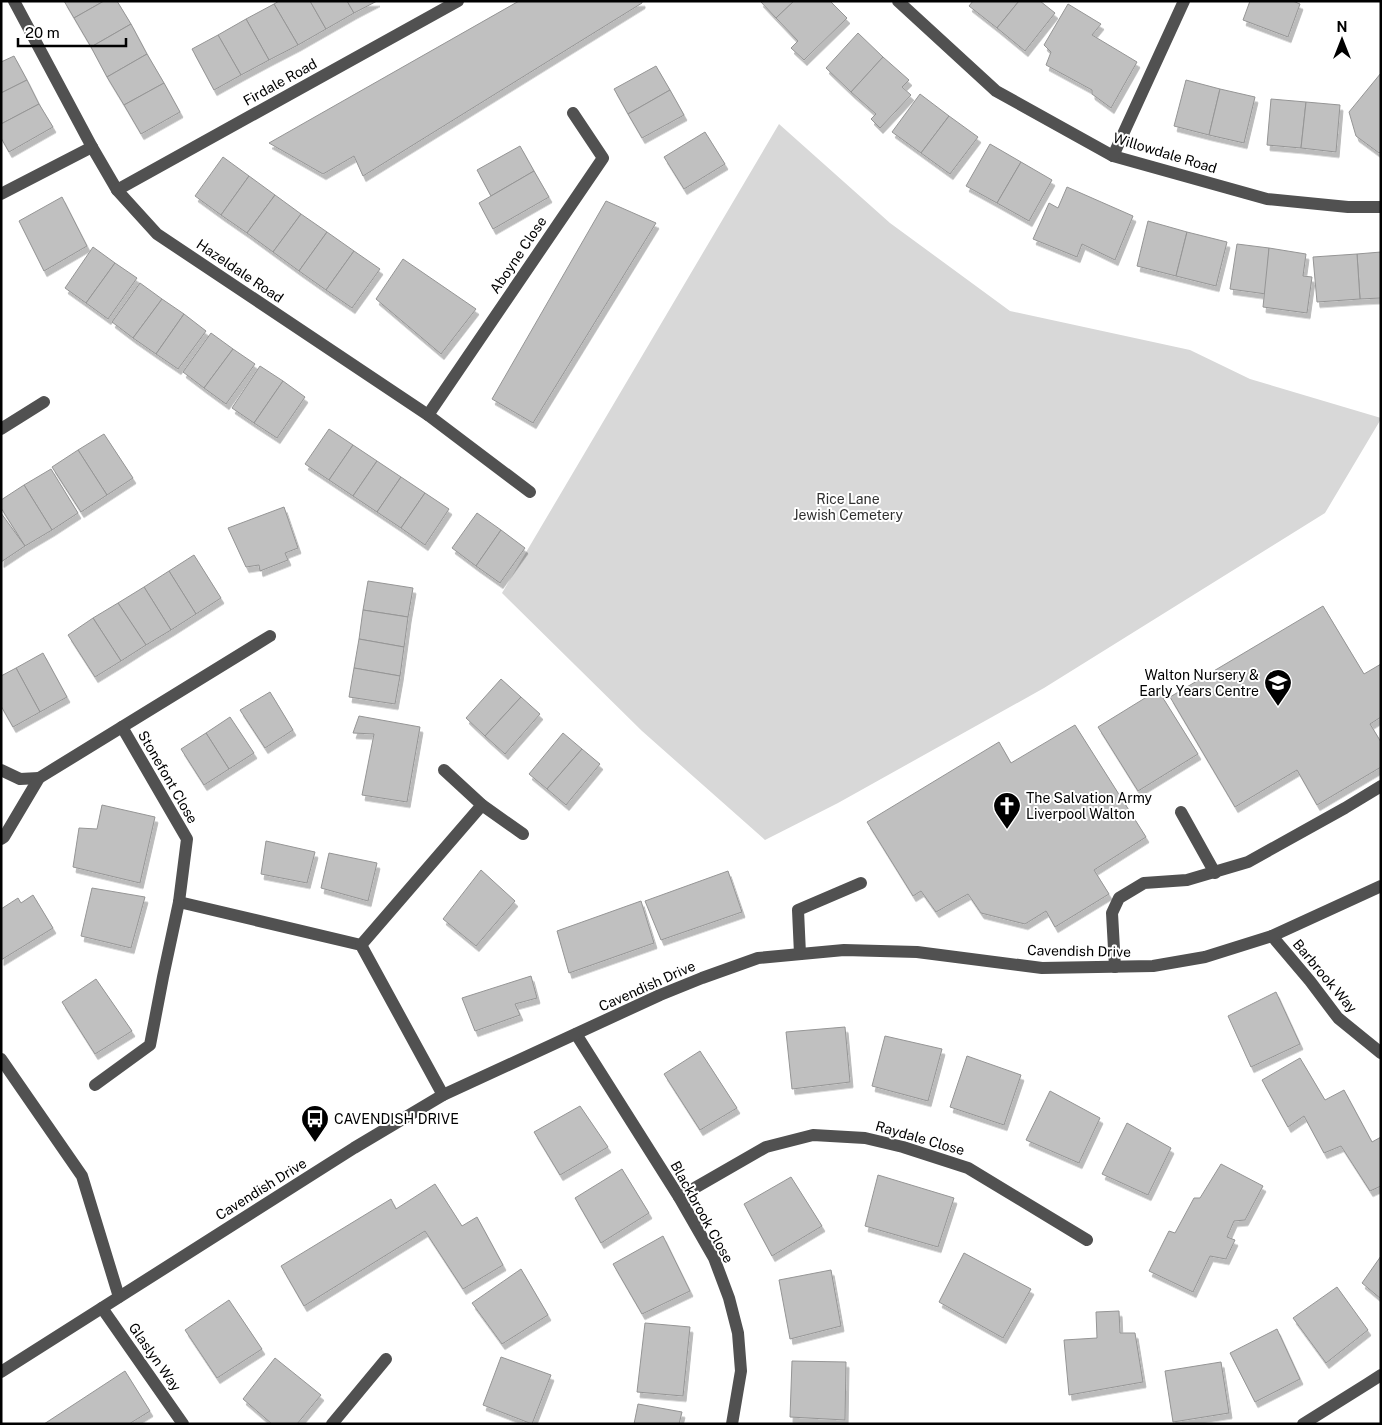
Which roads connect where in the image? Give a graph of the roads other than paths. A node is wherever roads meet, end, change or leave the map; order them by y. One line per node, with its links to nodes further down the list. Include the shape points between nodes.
1 (14, 1): 6 (street, Hazeldale Road)
2 (458, 1): 8 (street, Firdale Road)
3 (898, 1): 7 (street, Willowdale Road, via 996,91)
4 (1184, 1): 7 (street)
5 (573, 113): 12 (street, Aboyne Close, via 603,158)
6 (92, 147): 8 (street, Hazeldale Road); 9 (street)
7 (1114, 156): 10 (street, Willowdale Road, via 1267,198 1348,207)
8 (117, 190): 12 (street, Hazeldale Road, via 157,234)
9 (1, 194)
10 (1381, 207)
11 (44, 402): 13 (street)
12 (428, 415): 14 (street, Hazeldale Road)
13 (1, 428)
14 (530, 492)
15 (270, 636): 16 (street, Stonefont Close)
16 (122, 727): 19 (street, Stonefont Close); 28 (street, Stonefont Close, via 187,839)
17 (1, 770): 19 (street, via 20,779)
18 (444, 770): 21 (street)
19 (39, 778): 24 (street)
20 (1381, 786): 25 (street, via 1248,862)
21 (482, 805): 23 (street); 30 (street)
22 (1181, 812): 25 (street)
23 (523, 834)
24 (1, 838)
25 (1215, 873): 32 (street, via 1187,880 1144,883 1119,898 1112,913)
26 (861, 883): 31 (street, via 798,910)
27 (1381, 886): 29 (street, Cavendish Drive)
28 (179, 902): 30 (street); 36 (street, Stonefont Close, via 150,1045)
29 (1272, 936): 32 (street, Cavendish Drive, via 1205,957 1153,966); 34 (street, Barbrook Way, via 1338,1018)
30 (361, 945): 37 (street)
31 (800, 954): 32 (street, Cavendish Drive, via 844,950 917,952 1042,968); 33 (street, Cavendish Drive, via 758,958 702,978)
32 (1115, 967)
33 (576, 1034): 37 (street, Cavendish Drive); 38 (street, Blackbrook Close)
34 (1381, 1053)
35 (1, 1059): 40 (street, via 82,1176)
36 (95, 1085)
37 (443, 1096): 40 (street, Cavendish Drive, via 354,1148)
38 (678, 1197): 39 (street, Raydale Close, via 766,1146 813,1135 865,1138 903,1146 968,1168); 47 (street, Blackbrook Close, via 714,1258 738,1333 740,1371)
39 (1087, 1240)
40 (119, 1297): 41 (street, Cavendish Drive)
41 (102, 1308): 43 (street, Cavendish Drive); 45 (street, Glaslyn Way)
42 (386, 1359): 46 (street)
43 (1, 1372)
44 (1381, 1375): 48 (street)
45 (183, 1424)
46 (332, 1424)
47 (732, 1424)
48 (1303, 1424)

